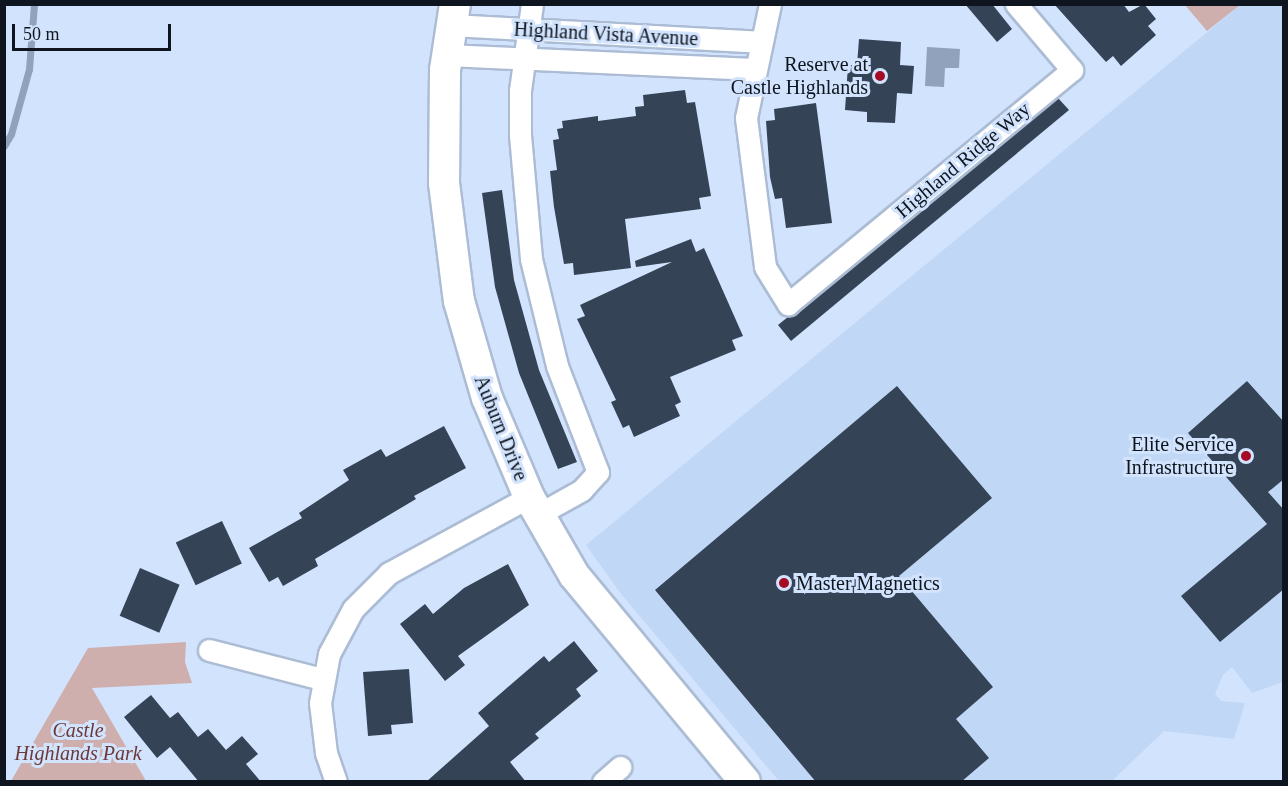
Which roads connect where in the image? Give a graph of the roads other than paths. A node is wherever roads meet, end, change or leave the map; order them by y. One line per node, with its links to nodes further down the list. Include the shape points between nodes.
1 (532, 4): 5 (street)
2 (770, 4): 6 (street)
3 (1016, 4): 9 (street, Highland Ridge Way, via 1072,70 788,304 765,267 746,118)
4 (453, 15): 5 (street, Highland Vista Avenue); 7 (street, Auburn Drive)
5 (528, 30): 6 (street, Highland Vista Avenue); 8 (street)
6 (760, 42): 9 (street)
7 (447, 56): 8 (street, Highland Vista Avenue); 10 (street, Auburn Drive, via 444,183 459,301 487,398)
8 (524, 60): 9 (street, Highland Vista Avenue); 10 (street, via 520,169 531,259 557,366 598,472 582,490)
9 (754, 69)
10 (534, 506): 12 (street, via 389,573 353,609 339,630); 16 (street, Auburn Drive, via 598,606)
11 (209, 650): 12 (street)
12 (322, 679): 14 (street, via 321,729)
13 (620, 767): 15 (street)
14 (336, 782)
15 (603, 782)
16 (745, 782)

